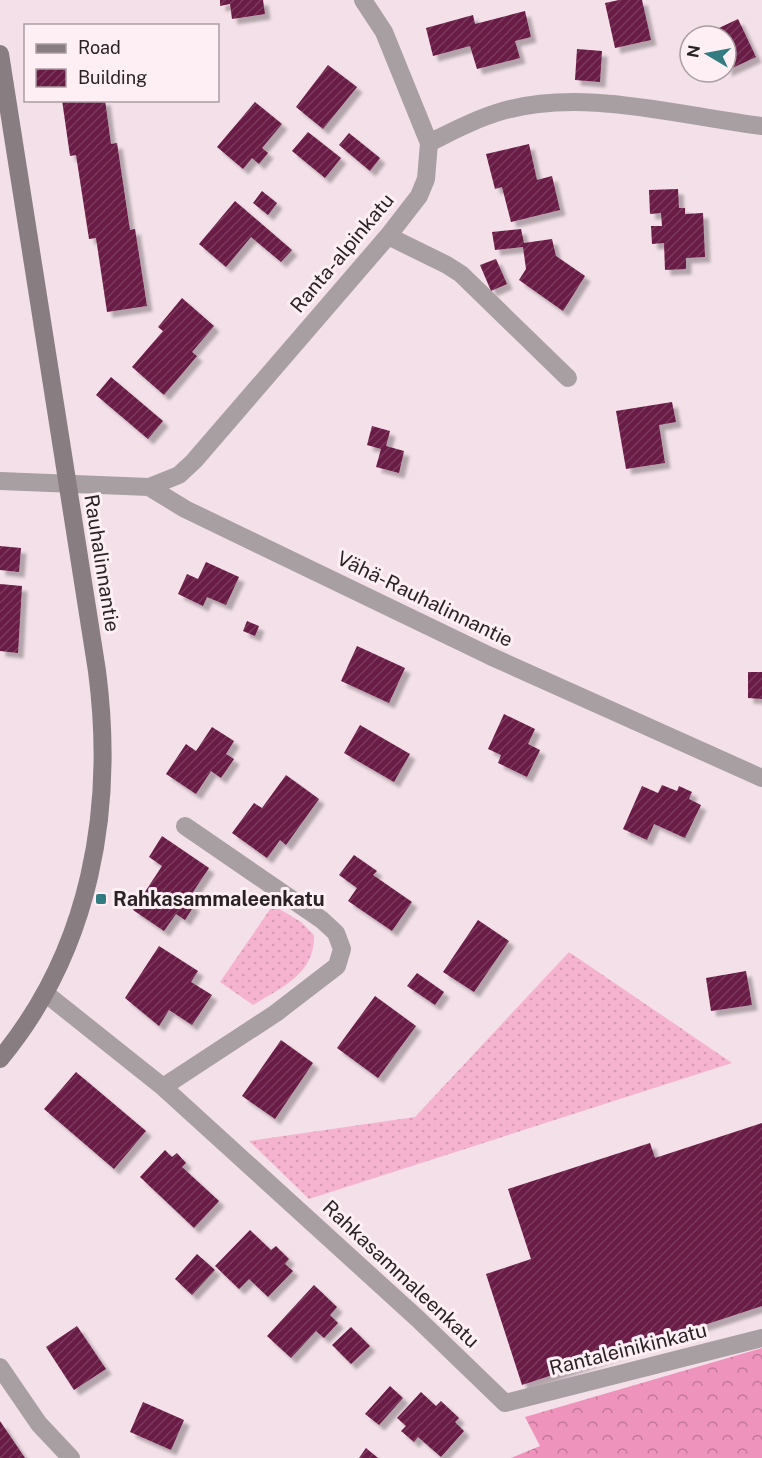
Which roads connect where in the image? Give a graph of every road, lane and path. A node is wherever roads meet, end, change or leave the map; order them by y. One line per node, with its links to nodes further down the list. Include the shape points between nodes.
1 (363, 0): 5 (street, Ranta-alpinkatu, via 384,32)
2 (0, 54): 4 (street, Rauhalinnantie)
3 (762, 126): 5 (street, via 601,104 555,104 498,112)
4 (6, 135): 9 (street, Rauhalinnantie)
5 (429, 143): 6 (street, Ranta-alpinkatu, via 428,170 419,196)
6 (388, 236): 7 (street, via 461,274); 10 (street, Ranta-alpinkatu, via 194,461 179,475)
7 (568, 378)
8 (0, 481): 9 (street, Vähä-Rauhalinnantie)
9 (66, 482): 10 (street, Vähä-Rauhalinnantie); 13 (street, Rauhalinnantie, via 103,711 103,789 91,879 78,922)
10 (149, 487): 11 (street, Vähä-Rauhalinnantie, via 185,509 490,656)
11 (762, 778)
12 (185, 826): 15 (street, via 322,920 336,933 342,949 337,966 322,980)
13 (45, 993): 14 (street, Rauhalinnantie); 15 (street, Rahkasammaleenkatu)
14 (0, 1059)
15 (163, 1087): 18 (street, Rahkasammaleenkatu)
16 (762, 1338): 18 (street, Rantaleinikinkatu)
17 (0, 1368): 19 (street, via 39,1425)
18 (505, 1403)
19 (71, 1458)

